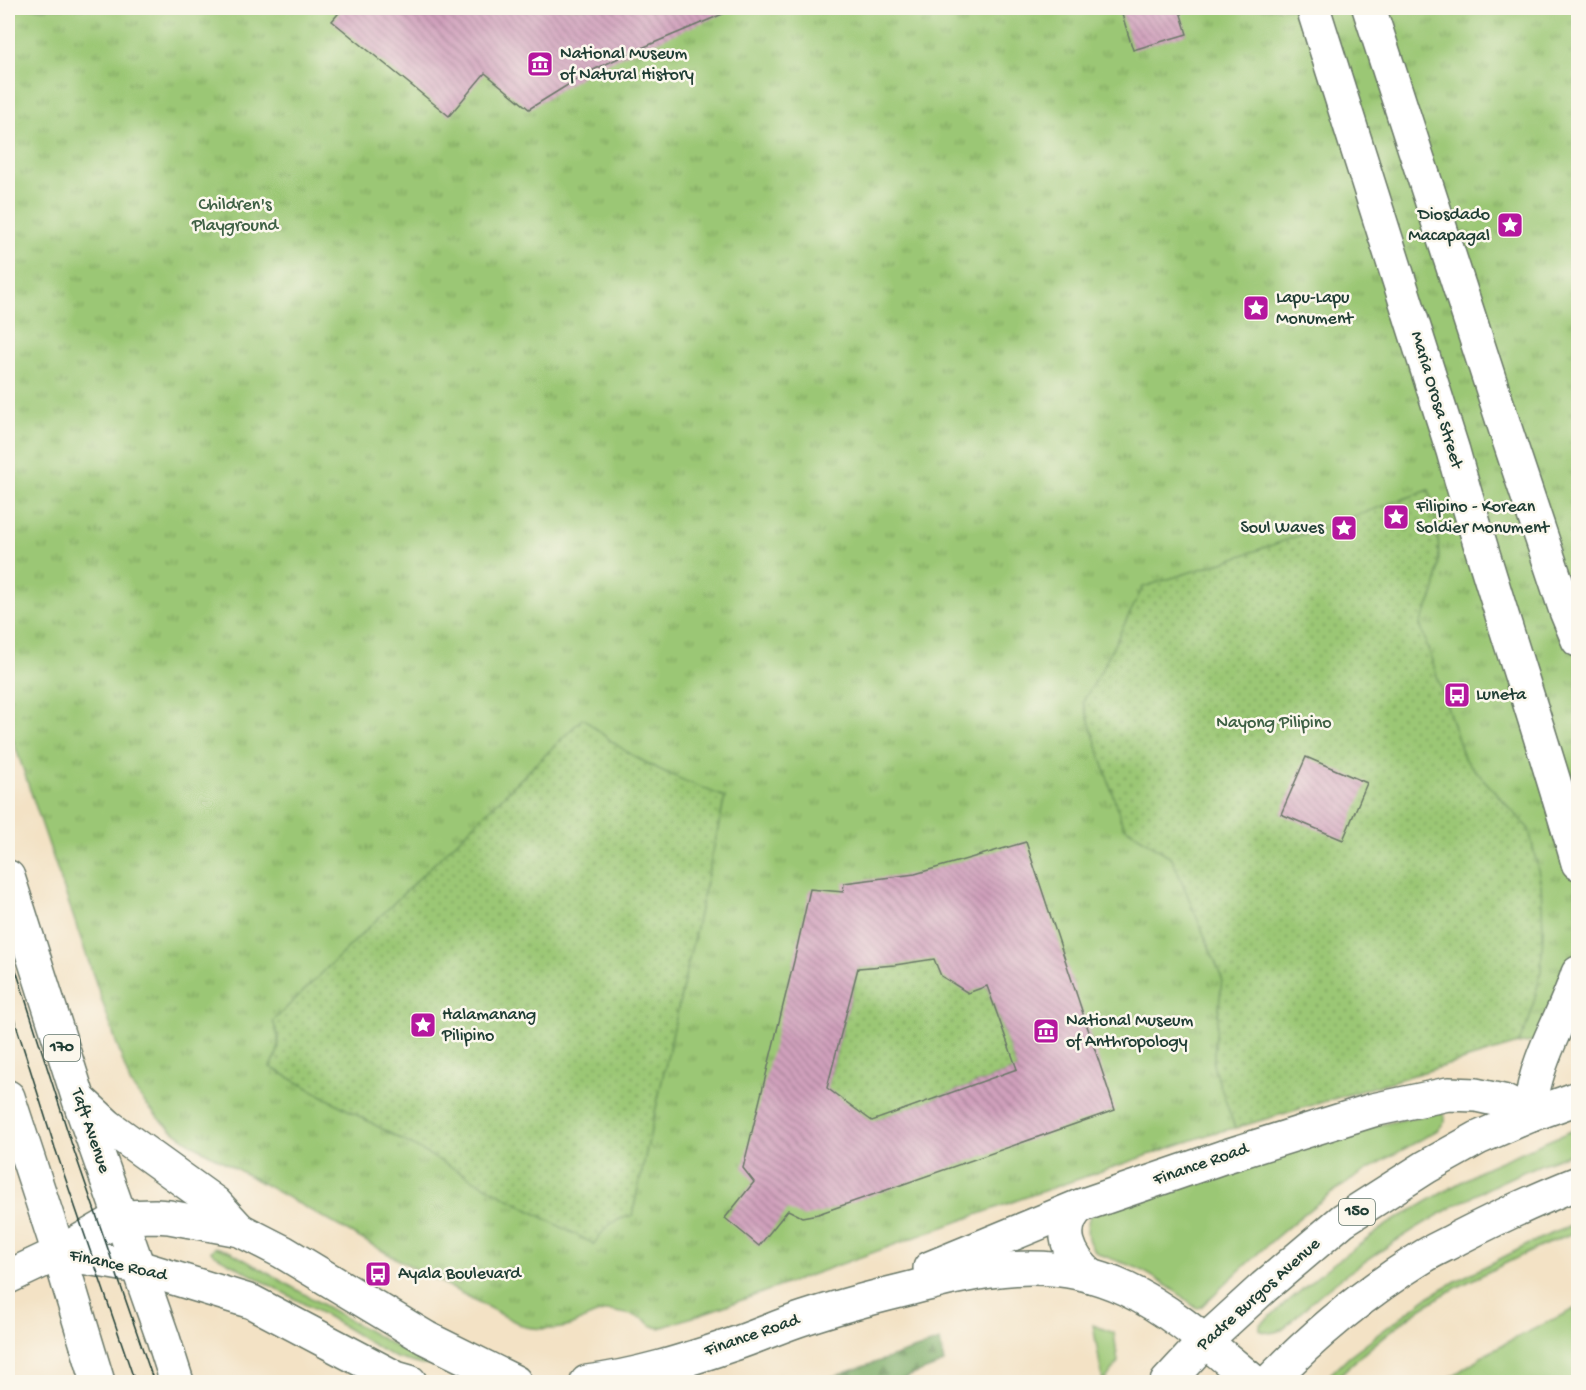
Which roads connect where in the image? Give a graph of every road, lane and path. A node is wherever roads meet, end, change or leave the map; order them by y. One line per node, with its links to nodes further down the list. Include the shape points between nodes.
1 (1312, 8): 4 (main road, Maria Orosa Street, via 1453,451)
2 (1369, 8): 3 (main road)
3 (1578, 640)
4 (1578, 863)
5 (8, 878): 9 (main road, Taft Avenue / 170)
6 (1578, 973): 10 (main road, via 1534,1083)
7 (8, 1098): 15 (main road)
8 (1578, 1098): 10 (main road, Padre Burgos Avenue / 150)
9 (79, 1100): 13 (main road, Taft Avenue / 170); 14 (main road, via 108,1126 215,1203)
10 (1531, 1115): 12 (main road, Finance Road, via 1503,1101 1448,1094 1373,1110); 20 (main road, Padre Burgos Avenue / 150, via 1426,1167 1343,1220)
11 (1578, 1183): 28 (main road, via 1422,1257 1361,1300 1293,1357)
12 (1080, 1206): 17 (main road, via 1068,1222 1067,1234 1074,1258); 19 (main road, Finance Road, via 919,1273)
13 (121, 1217): 14 (main road, Finance Road, via 155,1216); 15 (main road, Finance Road); 16 (main road, Taft Avenue / 170)
14 (240, 1230): 24 (main road, Finance Road, via 426,1338)
15 (59, 1253): 16 (main road, Finance Road); 18 (main road); 21 (main road)
16 (138, 1267): 22 (main road, Taft Avenue / 170); 23 (main road, Finance Road, via 252,1302)
17 (1091, 1276): 19 (main road, Finance Road, via 1060,1269 1003,1268); 20 (main road, Finance Road, via 1150,1302)
18 (8, 1277)
19 (883, 1295): 25 (main road, Finance Road, via 670,1364)
20 (1205, 1341): 26 (main road, Padre Burgos Avenue / 150); 27 (main road, Finance Road)
21 (98, 1383)
22 (177, 1383)
23 (410, 1383)
24 (516, 1383)
25 (586, 1383)
26 (1167, 1383)
27 (1254, 1383)
28 (1269, 1383)

